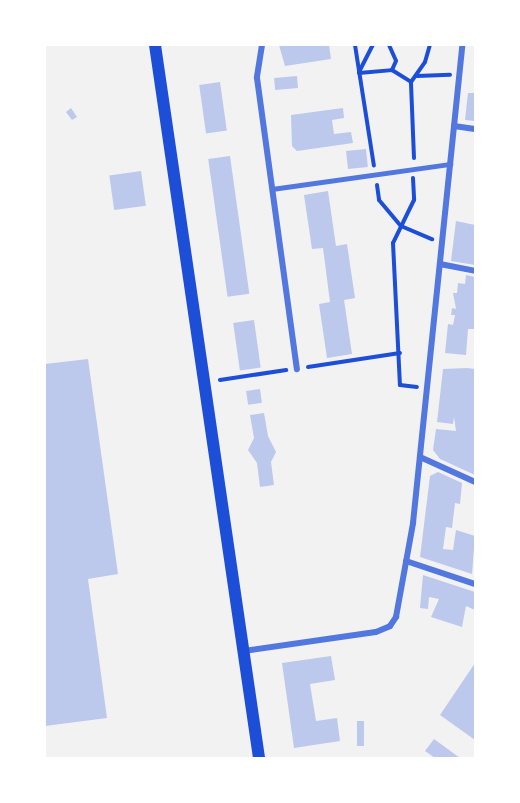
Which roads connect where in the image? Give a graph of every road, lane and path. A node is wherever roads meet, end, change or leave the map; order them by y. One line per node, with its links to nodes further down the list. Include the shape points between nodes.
1 (155, 45): 29 (main road)
2 (262, 45): 18 (street, via 257,78)
3 (355, 45): 9 (path)
4 (373, 45): 9 (path)
5 (389, 45): 8 (path, via 396,61)
6 (430, 45): 10 (path)
7 (462, 45): 11 (street)
8 (392, 70): 9 (path); 12 (path)
9 (359, 72): 17 (path)
10 (417, 76): 11 (path); 12 (path)
11 (459, 76): 13 (street)
12 (411, 82): 16 (path, via 416,147)
13 (454, 126): 14 (street); 15 (street)
14 (475, 129)
15 (450, 164): 16 (lane); 20 (street)
16 (413, 169): 17 (lane); 19 (path, via 414,200)
17 (375, 174): 18 (lane); 19 (path, via 379,200)
18 (272, 189): 23 (street)
19 (401, 226): 20 (path); 24 (path, via 393,243 400,385)
20 (442, 243): 21 (street)
21 (440, 264): 22 (street); 24 (street)
22 (475, 271)
23 (297, 369)
24 (427, 388): 25 (street)
25 (420, 457): 26 (street); 27 (street)
26 (475, 482)
27 (406, 561): 28 (street); 29 (street, via 396,617 383,630)
28 (475, 584)
29 (244, 651): 30 (main road)
30 (260, 758)

